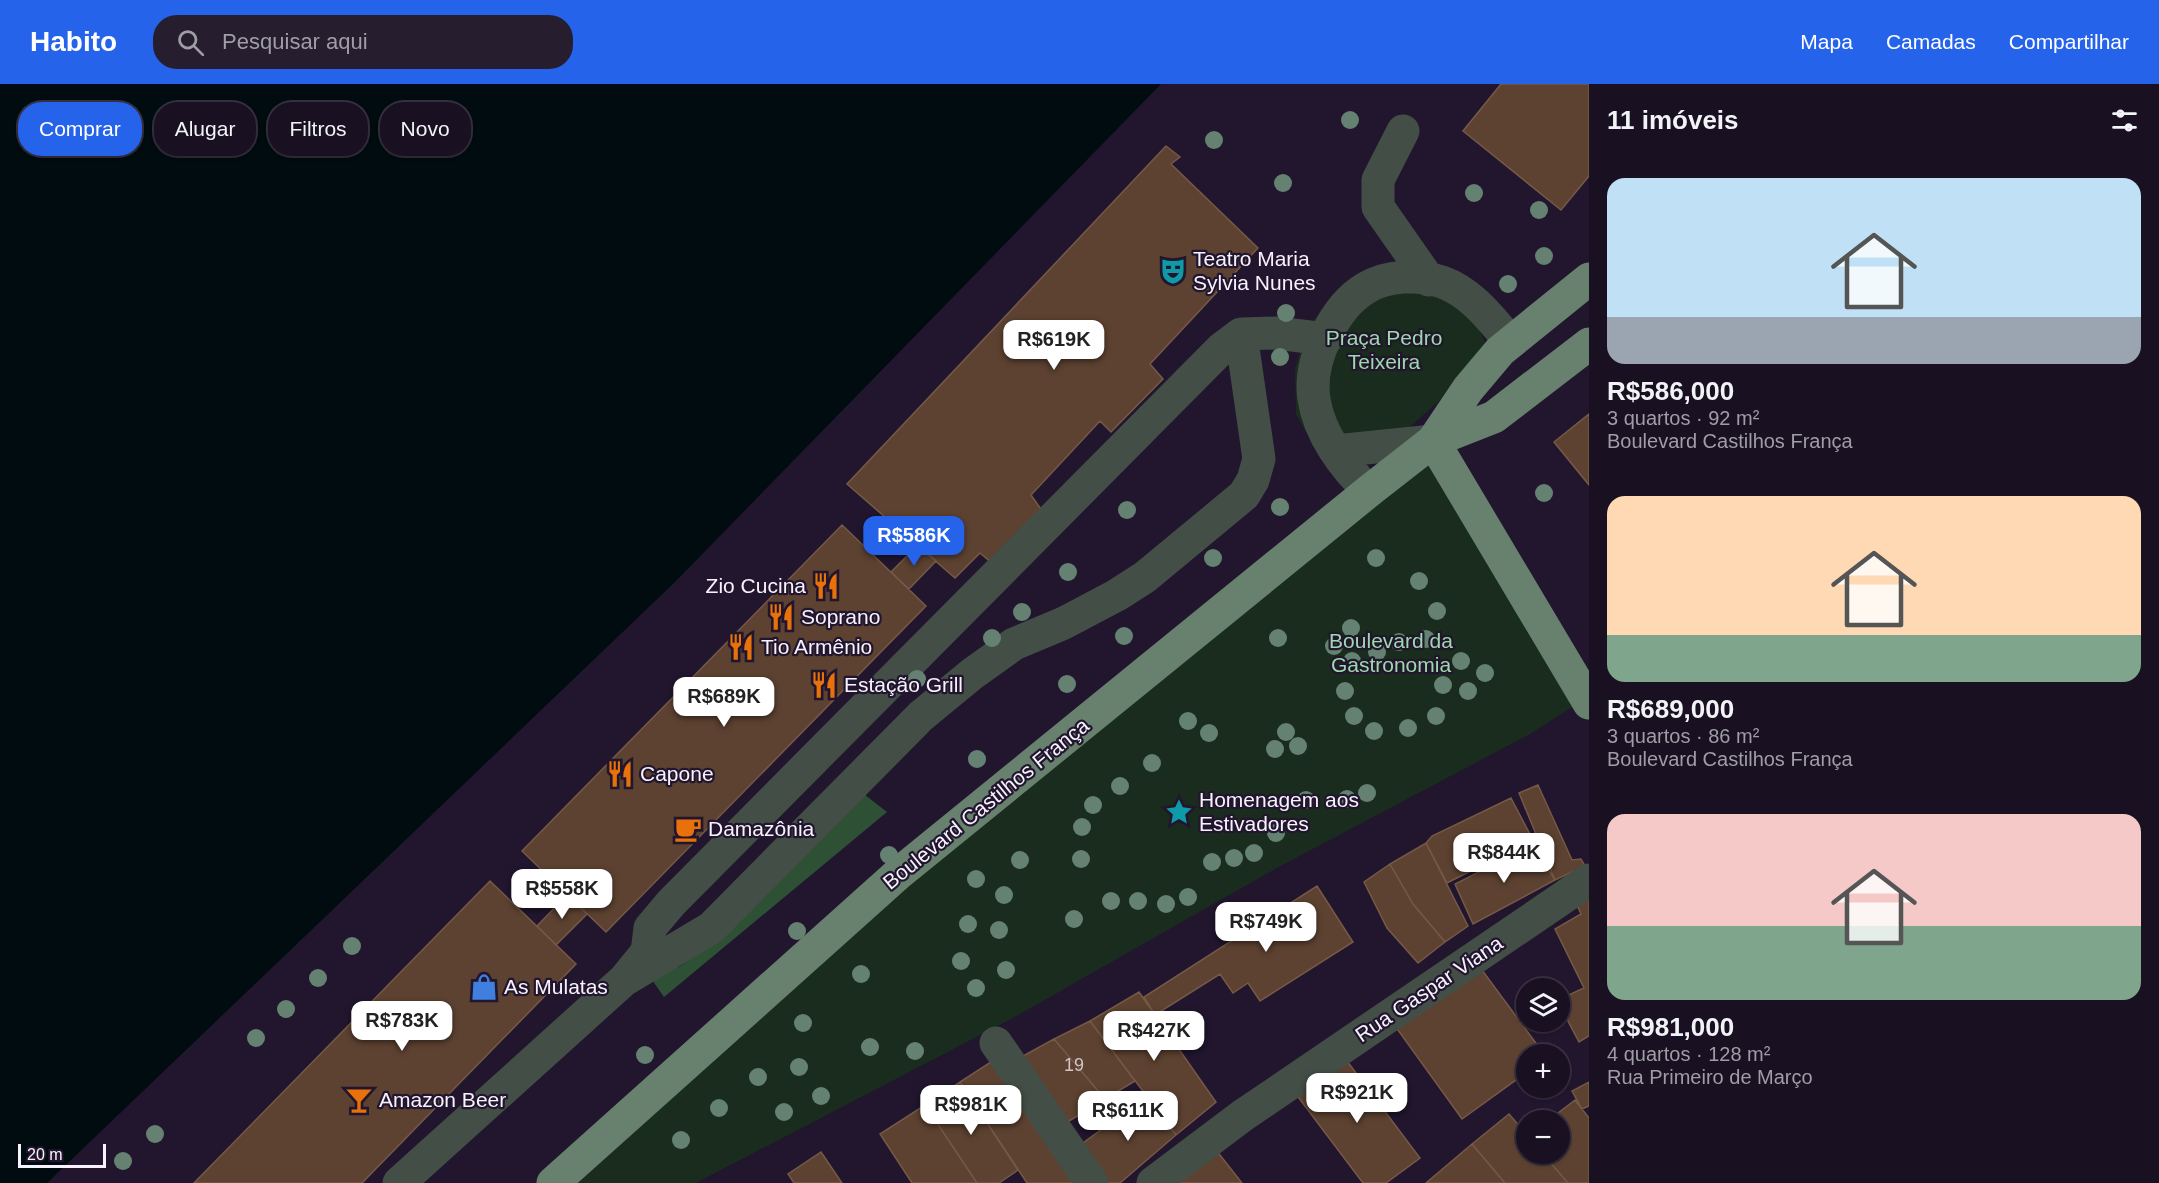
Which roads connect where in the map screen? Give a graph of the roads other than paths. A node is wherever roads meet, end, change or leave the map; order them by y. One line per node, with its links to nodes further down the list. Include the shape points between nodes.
1 (1403, 131): 3 (street, via 1378,180 1378,207)
2 (1589, 279): 6 (main road)
3 (1429, 280): 5 (street, via 1404,276 1368,287 1347,303); 6 (street, via 1442,282 1481,307)
4 (1241, 334): 5 (street, via 1276,333); 13 (street, via 1178,392 671,903 650,928 647,952); 13 (street, via 1259,459 1244,495 1145,577 1074,617 1014,644 972,674 921,716 711,928)
5 (1326, 339): 9 (street, via 1315,368 1314,398 1321,425)
6 (1510, 341): 8 (main road, via 1468,389)
7 (1589, 344): 8 (main road, via 1494,417)
8 (1433, 441): 9 (street); 10 (main road, Boulevard Castilhos França); 11 (main road)
9 (1336, 451): 10 (street, via 1351,474)
10 (1369, 491): 16 (main road, Boulevard Castilhos França, via 898,874)
11 (1588, 699)
12 (1589, 880): 18 (street, Rua Gaspar Viana, via 1242,1116)
13 (624, 980): 15 (street)
14 (996, 1043): 17 (street)
15 (399, 1183)
16 (553, 1183)
17 (1092, 1183)
18 (1154, 1183)

